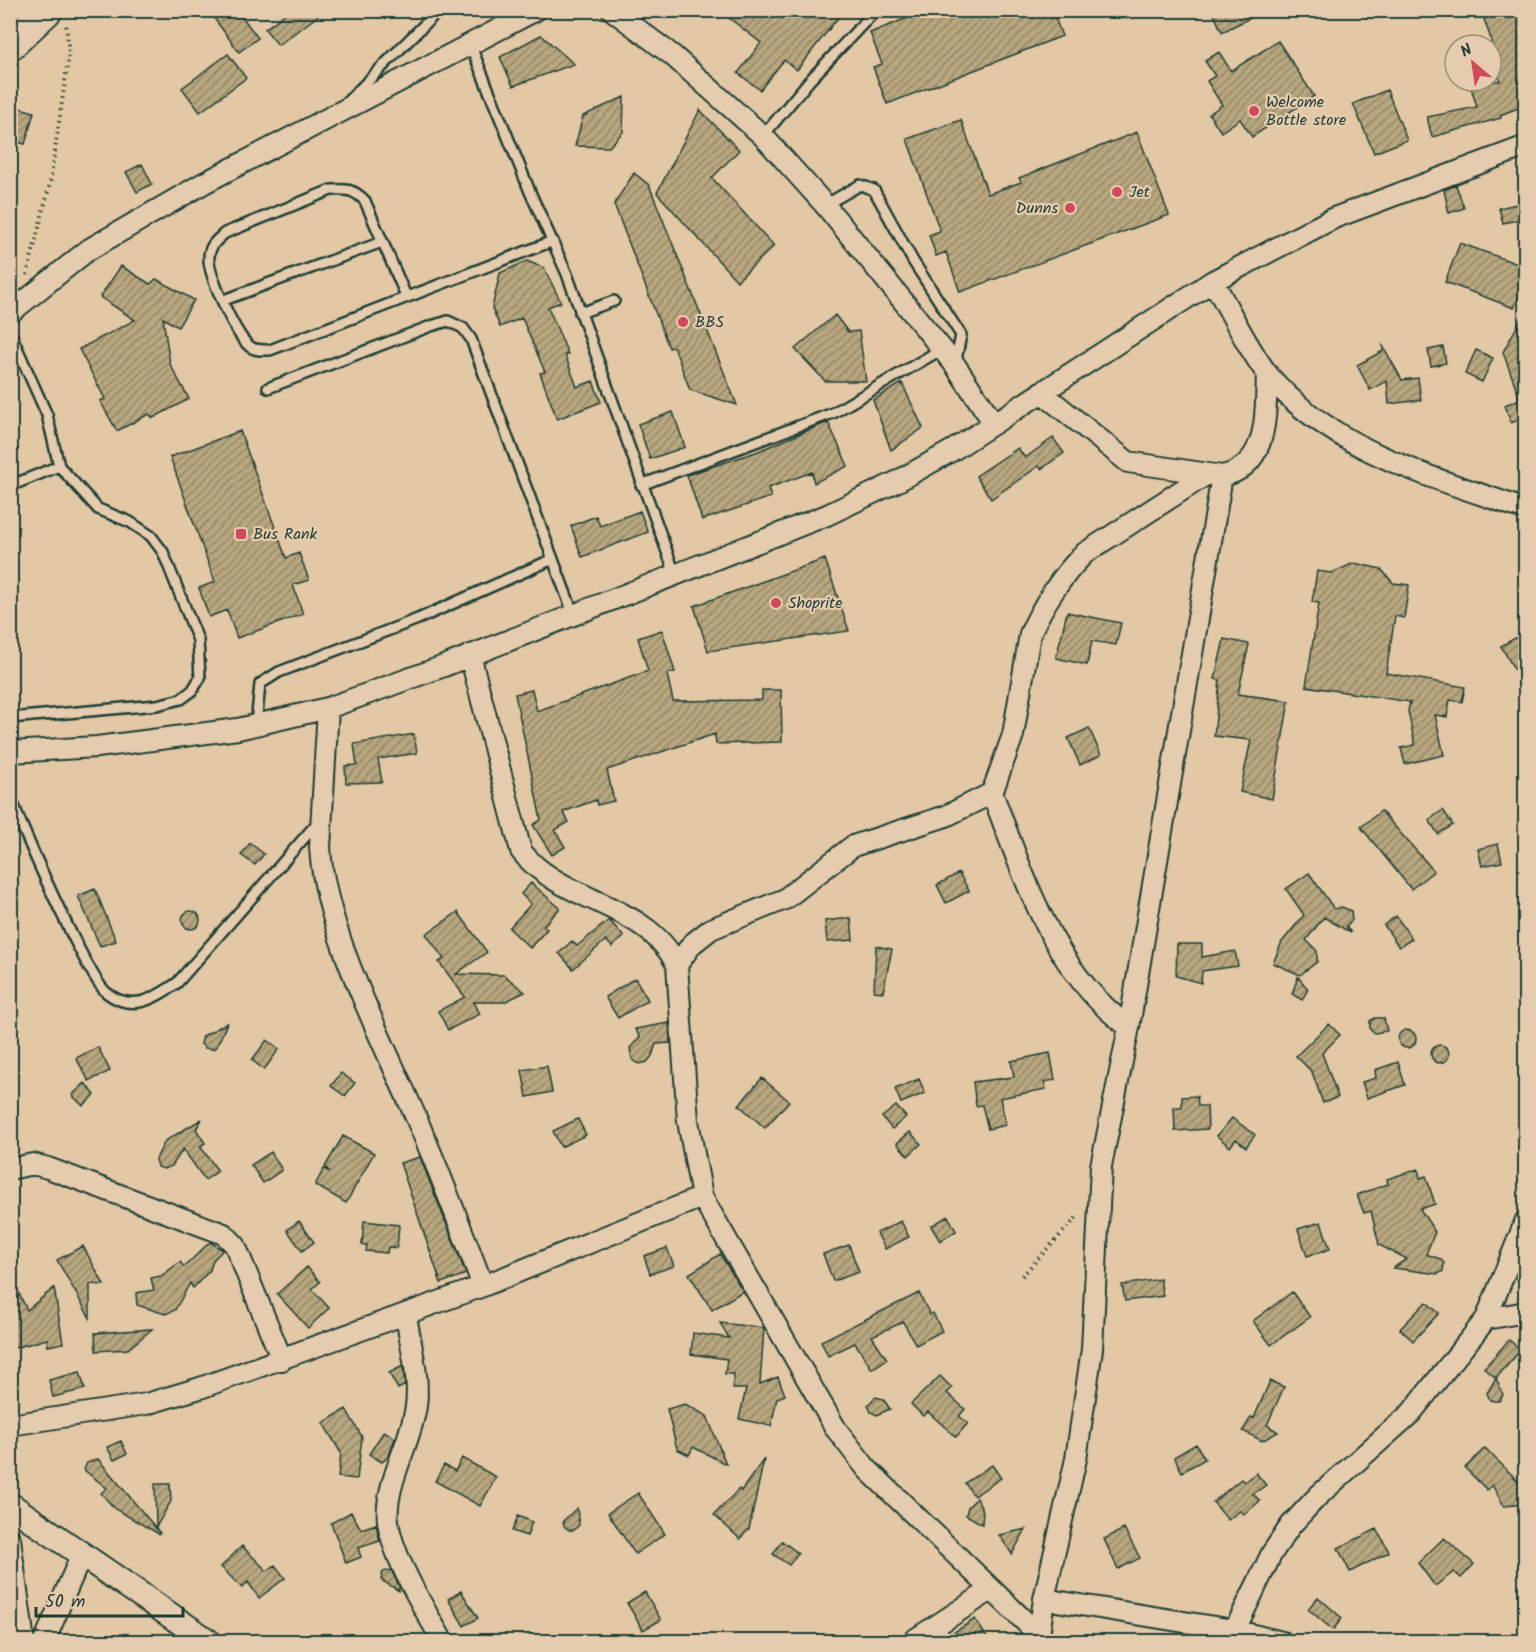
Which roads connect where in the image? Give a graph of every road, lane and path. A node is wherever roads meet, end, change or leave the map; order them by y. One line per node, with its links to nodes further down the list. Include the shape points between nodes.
1 (438, 10): 8 (lane)
2 (536, 10): 6 (street)
3 (612, 10): 9 (street, via 672,55)
4 (876, 10): 9 (lane)
5 (56, 16): 7 (main road); 18 (path, via 69,54 52,173)
6 (470, 44): 8 (street); 12 (lane)
7 (10, 45)
8 (337, 113): 18 (street, via 88,250)
9 (763, 136): 11 (street)
10 (1526, 146): 14 (street, via 1334,218)
11 (825, 205): 21 (street); 22 (lane, via 860,185 874,190 913,261 961,335)
12 (552, 241): 15 (lane); 19 (lane)
13 (382, 242): 15 (lane); 16 (lane); 16 (lane, via 365,201 357,192 331,190 225,233 214,243 210,267)
14 (1213, 281): 23 (street); 25 (street)
15 (406, 296): 16 (lane, via 270,350 255,350 248,345 237,331)
16 (224, 300)
17 (614, 301): 19 (lane)
18 (17, 308)
19 (580, 313): 29 (lane)
20 (10, 332): 27 (lane, via 47,415)
21 (942, 349): 22 (street); 29 (lane, via 833,413)
22 (955, 365): 26 (street)
23 (1267, 374): 28 (street, via 1264,431 1257,449 1237,473); 31 (street, via 1302,411 1348,441)
24 (268, 388): 32 (lane, via 431,326 448,321 463,328 471,339)
25 (1041, 392): 26 (street); 28 (street, via 1128,462)
26 (993, 422): 33 (street, via 898,481 827,515)
27 (59, 466): 30 (lane); 37 (lane, via 98,509 130,522 151,536 163,552 198,640 200,678 182,699 157,705)
28 (1215, 475): 40 (street, via 1074,563 1036,620 1026,651 1013,735); 44 (street)
29 (641, 485): 33 (lane)
30 (10, 486)
31 (1526, 510)
32 (553, 559): 34 (lane); 38 (lane, via 418,619 279,672 260,684)
33 (675, 574): 34 (street)
34 (573, 613): 35 (street)
35 (470, 655): 36 (street); 43 (street, via 520,851 532,865 557,881 644,927 672,954)
36 (328, 708): 38 (street); 42 (street)
37 (10, 718)
38 (256, 725): 39 (street, via 98,747)
39 (10, 752)
40 (992, 793): 43 (street, via 946,816 854,846 785,899 705,932); 44 (street, via 1025,877 1064,957 1104,1010)
41 (10, 794): 42 (lane, via 87,966 106,992 127,1002 151,1001 177,983)
42 (321, 819): 50 (street, via 321,866 342,944 434,1156)
43 (677, 965): 46 (street, via 687,1121)
44 (1129, 1027): 60 (street, via 1101,1166 1092,1349 1078,1448)
45 (10, 1169): 54 (street, via 33,1164 48,1168 224,1234 235,1245)
46 (702, 1197): 50 (street); 59 (street, via 836,1429 867,1469)
47 (1082, 1207): 49 (path)
48 (1526, 1220): 53 (street)
49 (1022, 1276)
50 (483, 1286): 52 (street)
51 (1526, 1312): 53 (street)
52 (406, 1315): 54 (street); 66 (street, via 416,1407 390,1495 388,1523 422,1605)
53 (1486, 1319): 61 (street, via 1411,1413 1291,1525 1272,1552)
54 (282, 1360): 55 (street, via 146,1404)
55 (10, 1425)
56 (10, 1505): 58 (street)
57 (10, 1539): 63 (street)
58 (82, 1554): 64 (street); 65 (street)
59 (992, 1590): 62 (street); 67 (street)
60 (1044, 1599): 61 (street); 62 (street)
61 (1231, 1636): 68 (street)
62 (1040, 1638)
63 (24, 1641)
64 (44, 1641)
65 (209, 1641)
66 (443, 1641)
67 (911, 1641)
68 (1282, 1641)

